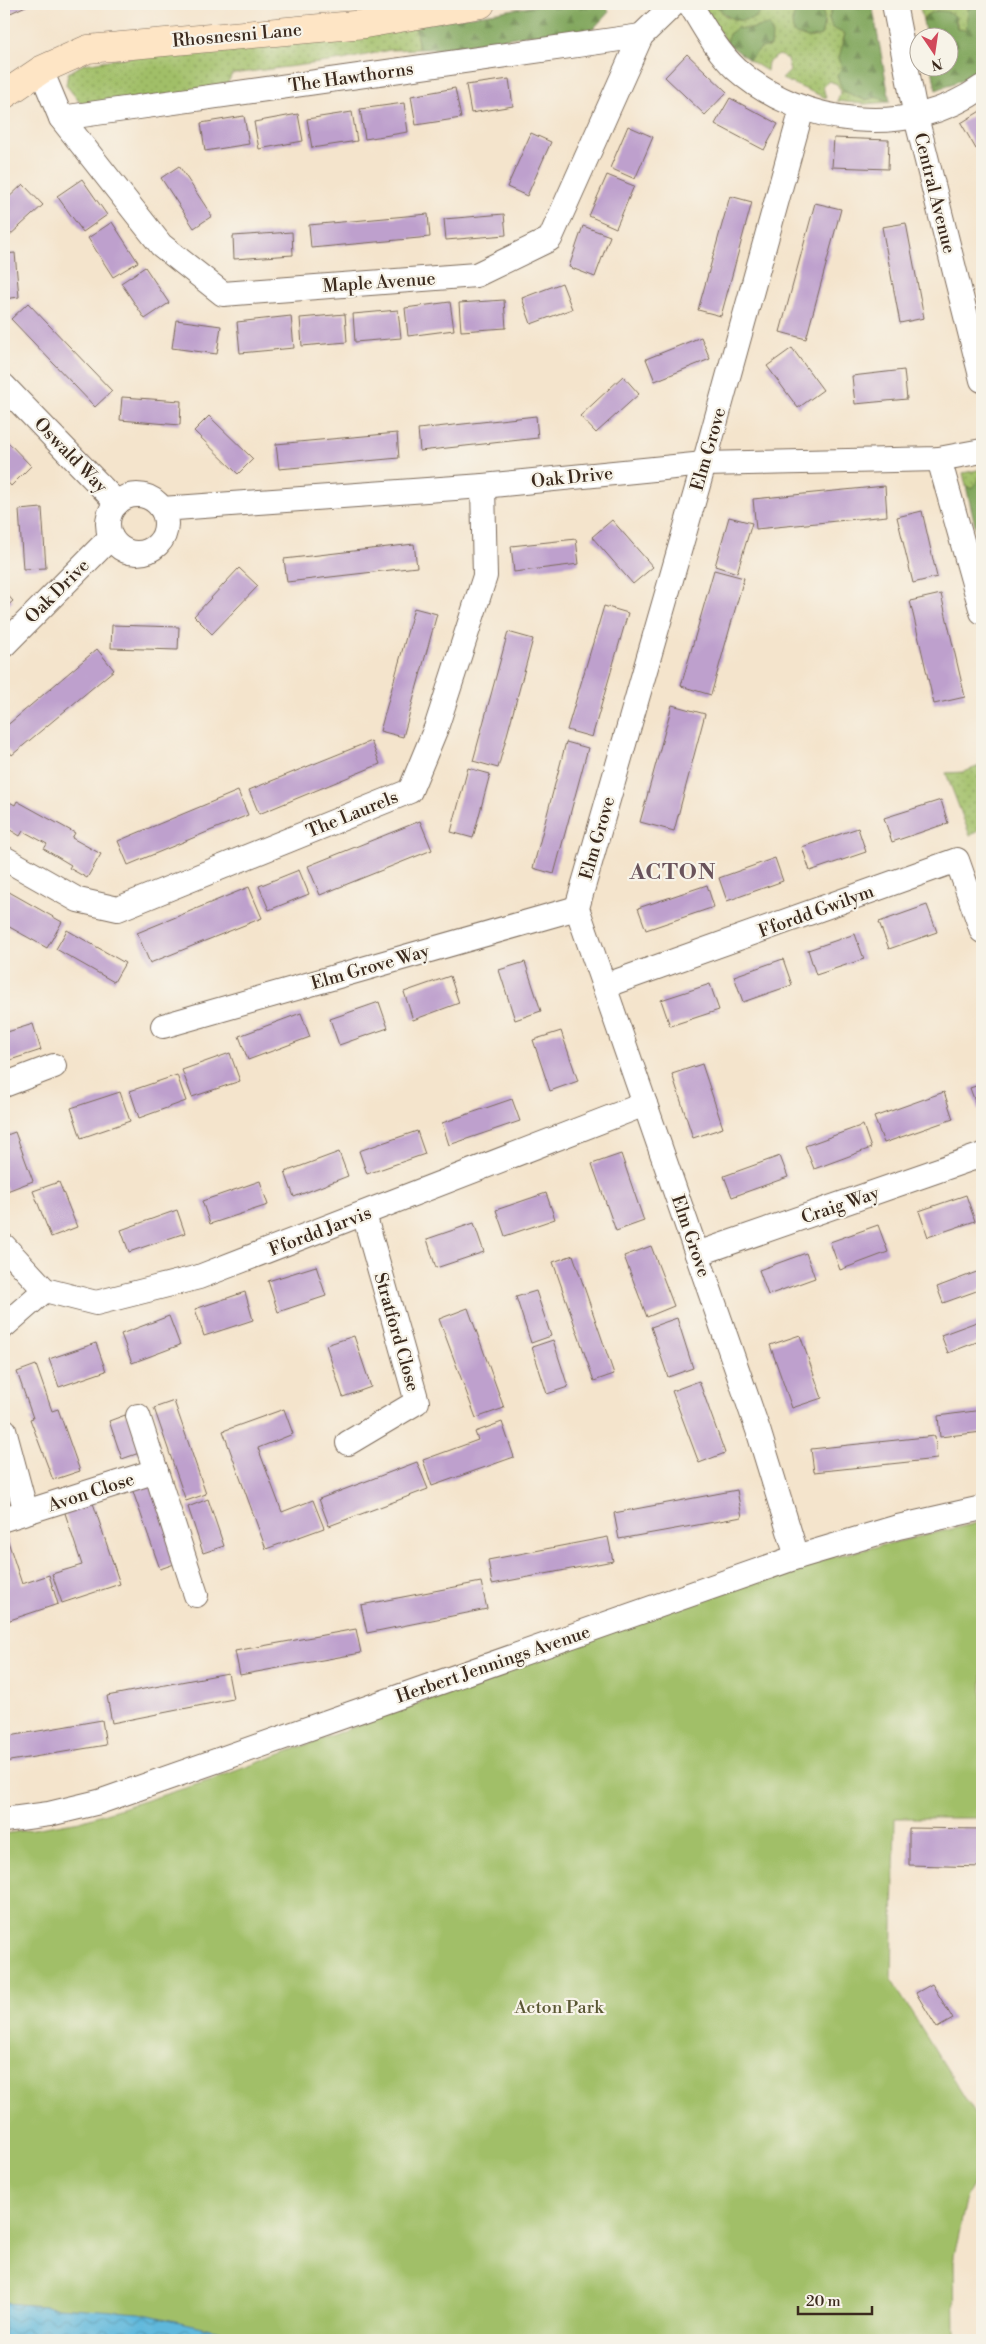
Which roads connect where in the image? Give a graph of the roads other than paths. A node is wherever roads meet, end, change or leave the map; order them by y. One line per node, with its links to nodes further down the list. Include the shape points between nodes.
1 (480, 4): 6 (main road, Rhosnesni Lane, via 364,24 88,49)
2 (674, 4): 5 (street, Maple Avenue)
3 (690, 4): 9 (street, via 712,42 736,68 764,90)
4 (894, 4): 10 (street, Central Avenue)
5 (641, 36): 11 (street, The Hawthorns); 11 (street, Maple Avenue, via 550,239 476,275 223,294 161,245)
6 (41, 70): 8 (main road, Rhosnesni Lane); 11 (street, Maple Avenue)
7 (982, 87): 10 (street, via 970,96)
8 (4, 95)
9 (802, 109): 10 (street, via 867,121); 16 (street, Elm Grove)
10 (916, 117): 12 (street, Central Avenue)
11 (60, 118)
12 (982, 380)
13 (4, 386): 18 (street, Oswald Way)
14 (982, 451): 15 (street, Oak Drive)
15 (939, 459): 16 (street, Oak Drive); 21 (street)
16 (704, 464): 17 (street, Oak Drive); 24 (street, Elm Grove)
17 (483, 486): 19 (street, Oak Drive); 23 (street, The Laurels, via 485,576 436,728 410,791 118,908 78,900)
18 (116, 503): 19 (street, via 132,495 141,495 157,502); 20 (street, via 109,519)
19 (162, 509): 20 (street, via 166,527 164,536 152,549 143,553 124,550)
20 (111, 537): 22 (street, Oak Drive)
21 (982, 612)
22 (4, 645)
23 (4, 858)
24 (577, 908): 26 (street, Elm Grove); 27 (street, Elm Grove Way)
25 (982, 931): 26 (street, Ffordd Gwilym, via 957,860)
26 (604, 986): 30 (street, Elm Grove)
27 (163, 1026)
28 (54, 1066): 29 (street)
29 (4, 1085)
30 (645, 1104): 32 (street, Ffordd Jarvis); 34 (street, Elm Grove)
31 (982, 1155): 34 (street, Craig Way)
32 (364, 1214): 35 (street, Ffordd Jarvis, via 199,1277 96,1303); 39 (street, Stratford Close, via 417,1402)
33 (4, 1246): 35 (street)
34 (697, 1254): 44 (street, Elm Grove, via 759,1433)
35 (45, 1290): 36 (street)
36 (4, 1326)
37 (138, 1416): 40 (street, Avon Close)
38 (4, 1430): 42 (street, Avon Close)
39 (348, 1443)
40 (156, 1471): 42 (street, Avon Close); 45 (street, Avon Close)
41 (982, 1508): 44 (street, Herbert Jennings Avenue, via 898,1527)
42 (26, 1512): 43 (street, Avon Close)
43 (4, 1519)
44 (797, 1557): 46 (street, Herbert Jennings Avenue, via 99,1802)
45 (196, 1595)
46 (4, 1820)

